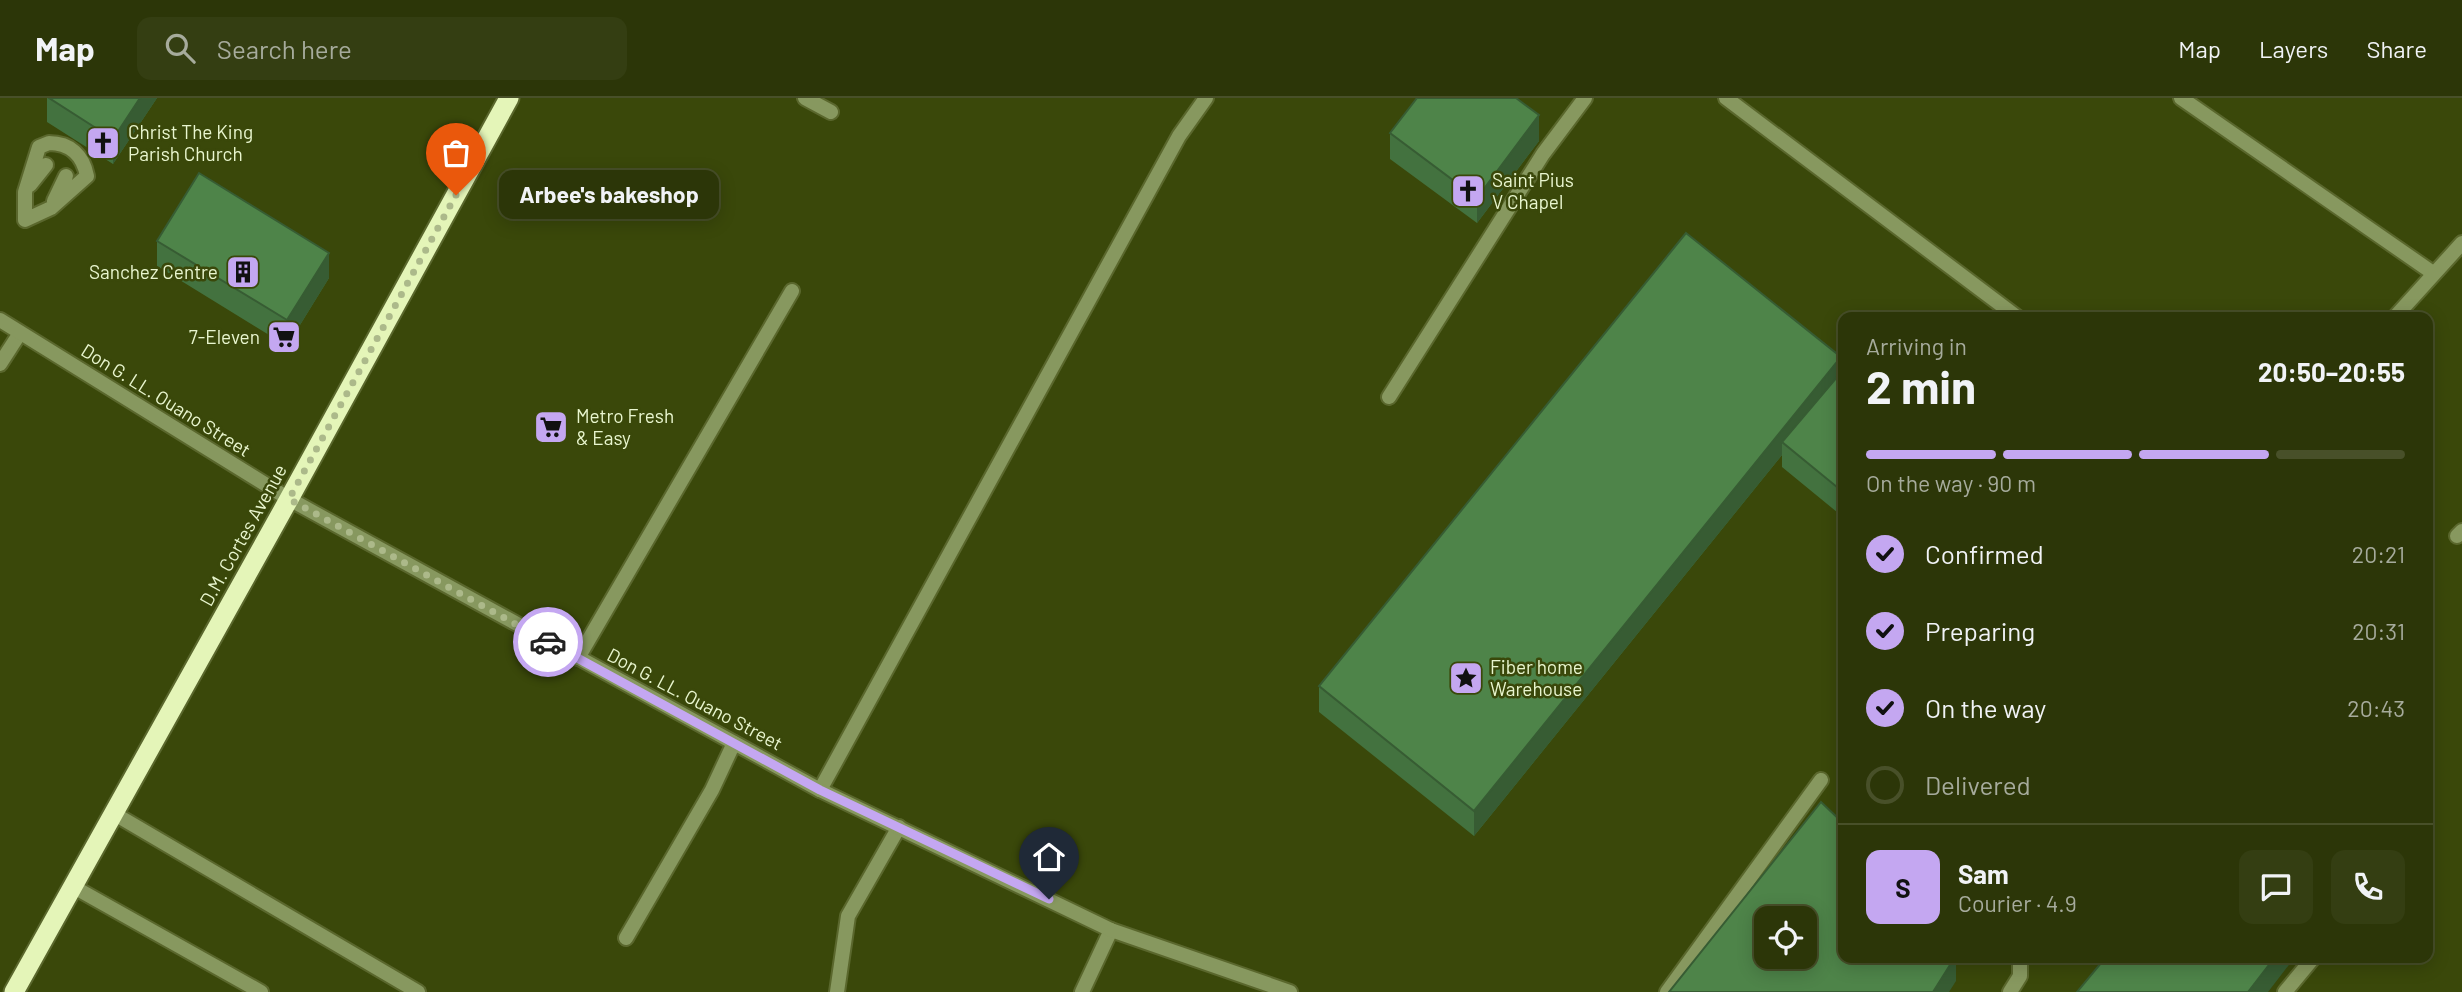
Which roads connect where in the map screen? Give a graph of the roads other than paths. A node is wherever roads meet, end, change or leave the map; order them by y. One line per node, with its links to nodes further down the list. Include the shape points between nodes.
1 (509, 98): 21 (highway, D.M. Cortes Avenue)
2 (806, 98): 7 (street)
3 (1206, 98): 25 (street, via 1179,136)
4 (1586, 98): 20 (street, via 1543,154)
5 (1726, 98): 15 (street)
6 (2180, 98): 13 (street)
7 (831, 112)
8 (46, 165): 10 (street)
9 (66, 176): 11 (street)
10 (24, 192): 11 (street, via 25,220); 11 (street, via 39,147 60,143 79,154 87,176)
11 (51, 208)
12 (2462, 243): 13 (street)
13 (2432, 273): 16 (street)
14 (792, 291): 22 (street)
15 (2010, 312)
16 (2399, 312)
17 (0, 320): 18 (street, Don G. LL. Ouano Street)
18 (20, 332): 19 (street); 21 (street, Don G. LL. Ouano Street)
19 (0, 363)
20 (1389, 397)
21 (289, 499): 22 (street, Don G. LL. Ouano Street); 26 (highway, D.M. Cortes Avenue)
22 (578, 658): 23 (street, Don G. LL. Ouano Street)
23 (734, 743): 25 (street, Don G. LL. Ouano Street); 30 (street, via 712,790)
24 (1821, 780): 39 (street)
25 (820, 790): 27 (street, Don G. LL. Ouano Street)
26 (113, 813): 28 (highway, D.M. Cortes Avenue); 35 (street)
27 (899, 827): 29 (street, Don G. LL. Ouano Street); 36 (street, via 848,916)
28 (72, 886): 33 (highway, D.M. Cortes Avenue); 34 (street)
29 (1111, 930): 37 (street); 38 (street, Don G. LL. Ouano Street)
30 (626, 938)
31 (2020, 963): 40 (street, via 2020,976)
32 (2309, 963): 41 (street)
33 (14, 992)
34 (261, 992)
35 (418, 992)
36 (836, 992)
37 (1082, 992)
38 (1290, 992)
39 (1667, 992)
40 (2010, 992)
41 (2286, 992)

